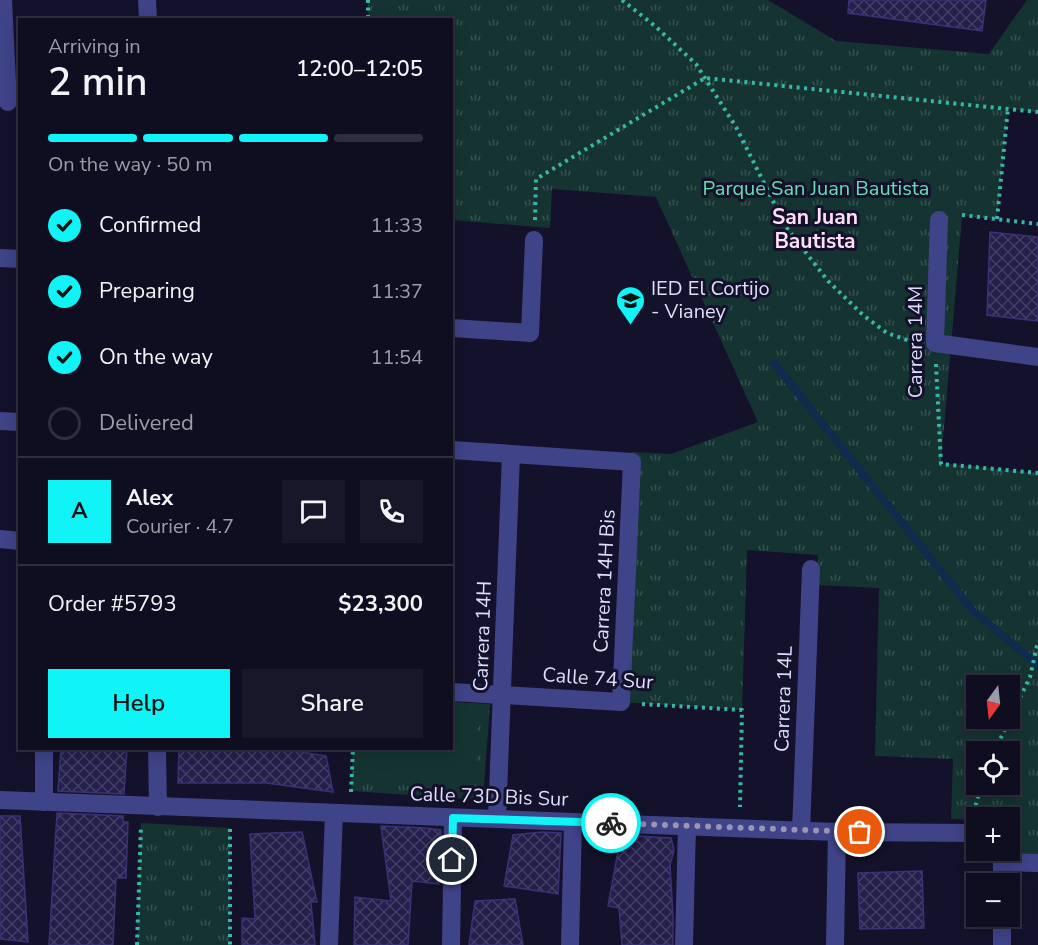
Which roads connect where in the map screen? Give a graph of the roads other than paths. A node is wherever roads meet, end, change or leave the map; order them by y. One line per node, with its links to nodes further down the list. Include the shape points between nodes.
1 (3, 0): 4 (street)
2 (147, 0): 3 (street)
3 (148, 18)
4 (9, 102)
5 (939, 220): 10 (street, Carrera 14M, via 935,343)
6 (534, 240): 9 (street, via 530,333)
7 (0, 258): 8 (street)
8 (18, 259)
9 (453, 328)
10 (1038, 357)
11 (0, 421): 12 (street)
12 (18, 422)
13 (453, 450): 14 (street)
14 (511, 454): 19 (street, Carrera 14H); 20 (street, Carrera 14H Bis, via 632,462)
15 (0, 539): 16 (street)
16 (18, 541)
17 (811, 569): 31 (street, Carrera 14L)
18 (453, 692): 19 (street, Calle 74 Sur)
19 (502, 695): 20 (street, Calle 74 Sur); 28 (street, Carrera 14H)
20 (621, 702)
21 (44, 750): 24 (street)
22 (157, 750): 25 (street)
23 (0, 800): 24 (street, Calle 73D Bis Sur)
24 (44, 802): 25 (street, Calle 73D Bis Sur)
25 (150, 806): 26 (street, Calle 73D Bis Sur)
26 (342, 813): 27 (street, Calle 73D Bis Sur); 37 (street)
27 (453, 818): 28 (street, Calle 73D Bis Sur); 38 (street)
28 (497, 819): 29 (street, Calle 73D Bis Sur)
29 (573, 822): 30 (street, Calle 73D Bis Sur); 39 (street)
30 (687, 826): 31 (street, Calle 73D Bis Sur); 40 (street)
31 (801, 831): 32 (street, Calle 73D Bis Sur)
32 (837, 832): 33 (street, Calle 73D Bis Sur); 41 (street)
33 (966, 833)
34 (1020, 860): 35 (street)
35 (1038, 863)
36 (1002, 927): 42 (street)
37 (329, 945)
38 (451, 945)
39 (570, 945)
40 (684, 945)
41 (835, 945)
42 (1002, 945)

